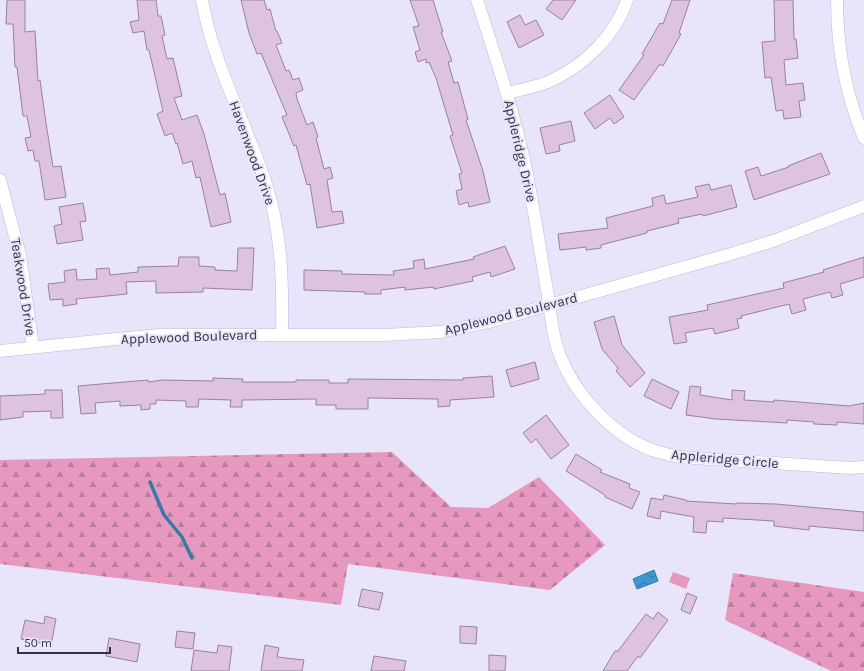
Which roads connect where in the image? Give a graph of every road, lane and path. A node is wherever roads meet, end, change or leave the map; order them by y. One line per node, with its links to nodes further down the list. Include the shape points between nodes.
1 (202, 0): 10 (street, Havenwood Drive, via 216,56 259,165 273,209 282,268)
2 (477, 0): 5 (street, Appleridge Drive)
3 (627, 0): 5 (street, via 611,31 582,62 548,82)
4 (837, 0): 6 (street, via 842,58)
5 (507, 93): 9 (street, Appleridge Drive, via 521,144)
6 (864, 138)
7 (0, 180): 11 (street, Teakwood Drive, via 20,255)
8 (864, 206): 9 (street, Applewood Boulevard, via 773,241)
9 (549, 305): 10 (street, Applewood Boulevard, via 441,332); 13 (street, Appleridge Circle, via 561,358 577,389 602,417 623,434 652,450 686,458)
10 (282, 335): 11 (street, Applewood Boulevard, via 160,335)
11 (33, 347): 12 (street, Applewood Boulevard)
12 (0, 352)
13 (864, 467)

